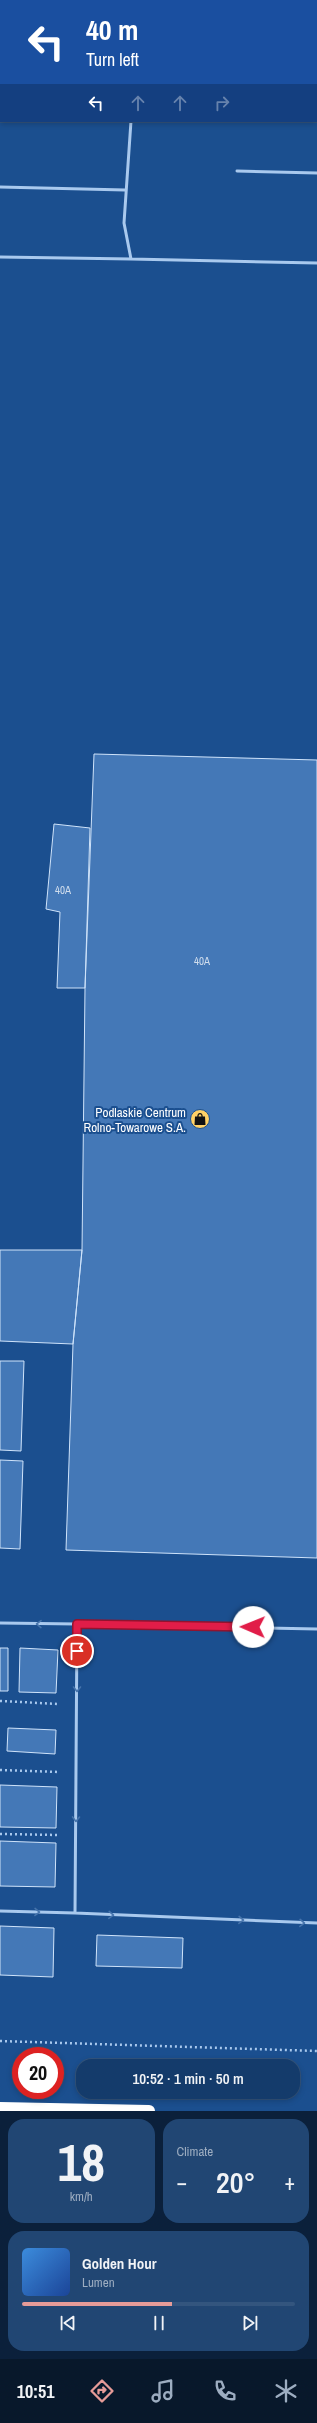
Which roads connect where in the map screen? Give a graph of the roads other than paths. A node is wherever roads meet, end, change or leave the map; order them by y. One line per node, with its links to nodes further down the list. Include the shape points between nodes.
1 (131, 122): 5 (lane)
2 (237, 171): 3 (lane)
3 (317, 173)
4 (0, 187): 5 (lane)
5 (125, 190): 7 (lane, via 124,223)
6 (0, 257): 7 (lane)
7 (130, 259): 8 (lane)
8 (317, 263)
9 (0, 1623): 10 (lane, one-way to 9)
10 (77, 1624): 11 (lane); 13 (lane, one-way to 13)
11 (317, 1629)
12 (0, 1912): 13 (lane, one-way to 13)
13 (75, 1913): 14 (lane, one-way to 14)
14 (317, 1923)
15 (0, 2108): 16 (highway)
16 (149, 2111)

